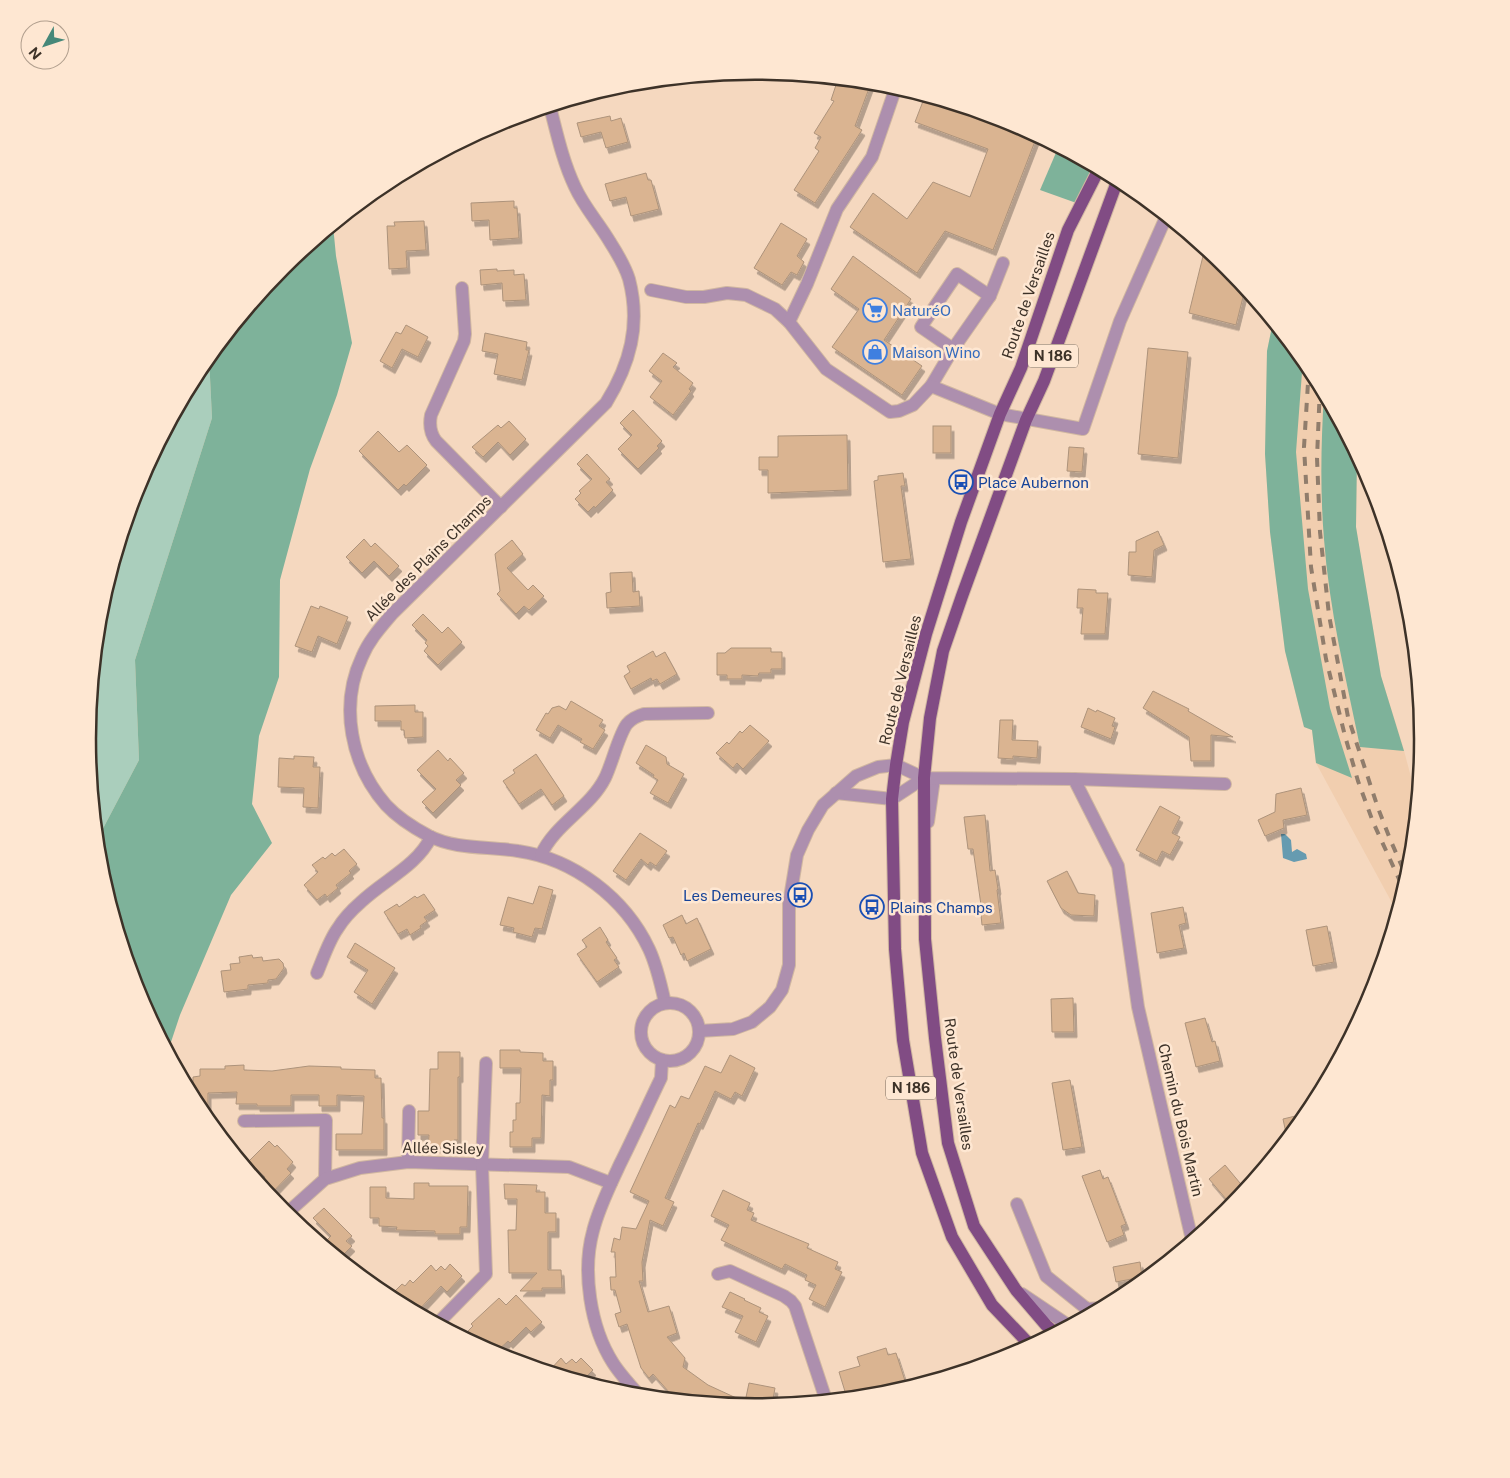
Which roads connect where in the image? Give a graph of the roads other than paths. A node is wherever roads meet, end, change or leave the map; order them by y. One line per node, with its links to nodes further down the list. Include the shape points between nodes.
1 (893, 95): 10 (street, via 872,157 837,209)
2 (551, 112): 15 (street, Allée des Plains Champs, via 575,188 609,240 629,279 634,320 631,347 625,368 606,403)
3 (1096, 175): 13 (main road, Route de Versailles / N 186, via 1068,230 1021,368)
4 (1115, 187): 14 (main road, Route de Versailles / N 186, via 1044,381)
5 (1164, 222): 14 (street, via 1120,321 1083,429)
6 (1003, 263): 9 (street)
7 (462, 288): 15 (street, via 464,341 431,415 431,433)
8 (651, 290): 10 (street, via 704,298 727,293 746,295 775,309)
9 (990, 296): 11 (street); 11 (street, via 957,274 920,327)
10 (789, 322): 12 (street, via 826,369 890,412 912,405)
11 (953, 349): 12 (street)
12 (931, 386): 13 (street)
13 (1000, 414): 14 (street); 17 (main road, Route de Versailles / N 186, via 926,634 903,722)
14 (1026, 420): 18 (main road, Route de Versailles / N 186, via 943,651 930,718)
15 (501, 507): 23 (street, Allée des Plains Champs, via 375,634 353,682 352,735 359,761 371,785 387,806)
16 (708, 713): 24 (street, via 634,717 626,725 605,778)
17 (896, 765): 18 (street); 21 (street, via 878,767 856,776); 22 (main road, Route de Versailles / N 186)
18 (929, 778): 19 (street); 22 (street); 40 (main road, Route de Versailles / N 186, via 924,844 925,939 948,1143 974,1226)
19 (1074, 779): 20 (street); 38 (street, Chemin du Bois Martin, via 1118,866 1138,1007)
20 (1225, 784)
21 (836, 793): 22 (street); 27 (street, via 823,804 797,855 789,904 789,965 782,990 770,1007 752,1022 733,1029)
22 (892, 798): 45 (main road, Route de Versailles / N 186, via 896,958 904,1040 922,1153 952,1237 992,1305)
23 (431, 837): 24 (street, Allée des Plains Champs, via 469,847); 25 (street, via 408,865 350,912 337,929)
24 (541, 855): 26 (street, Allée des Plains Champs, via 596,883 617,902 649,949)
25 (317, 973)
26 (665, 1003): 27 (street, via 688,1009 694,1015); 28 (street, via 652,1008 641,1025 644,1046)
27 (699, 1031): 28 (street, via 698,1040 688,1055 671,1061)
28 (662, 1060): 35 (street, via 661,1078)
29 (486, 1063): 33 (street)
30 (409, 1111): 32 (street)
31 (244, 1121): 34 (street, via 326,1120)
32 (408, 1162): 33 (street, Allée Sisley); 34 (street, Allée Sisley, via 360,1168)
33 (482, 1165): 35 (street, Allée Sisley, via 569,1167); 42 (street, via 486,1274)
34 (325, 1179): 37 (street, Allée Sisley)
35 (611, 1183): 46 (street, via 592,1232 588,1286 600,1337)
36 (1017, 1204): 41 (street, via 1046,1276)
37 (292, 1208)
38 (1191, 1234)
39 (718, 1274): 47 (street, via 730,1271 791,1301)
40 (1016, 1290): 43 (street, Route de Versailles); 44 (main road, Route de Versailles / N 186)
41 (1087, 1308)
42 (442, 1319)
43 (1063, 1321)
44 (1050, 1328)
45 (1025, 1340)
46 (622, 1384)
47 (824, 1394)

